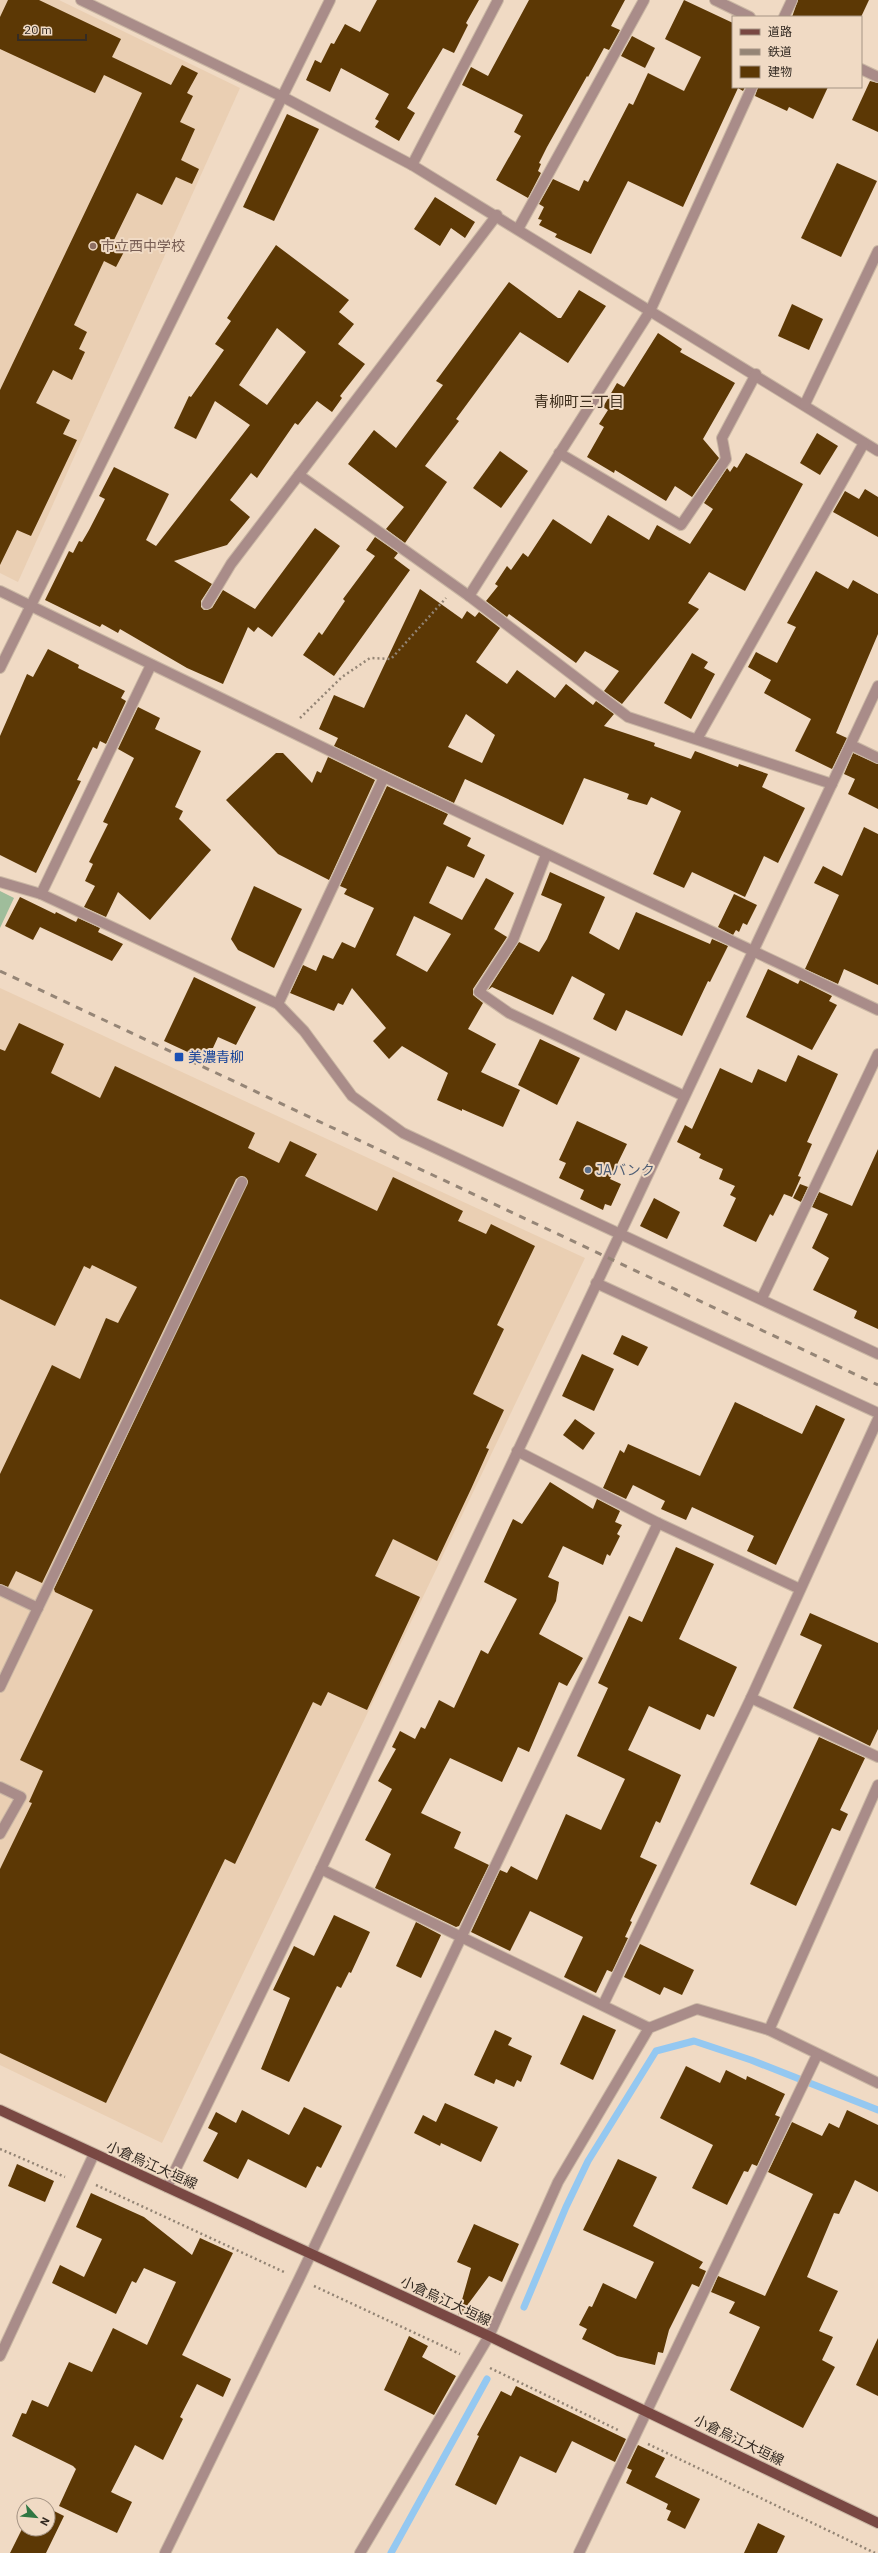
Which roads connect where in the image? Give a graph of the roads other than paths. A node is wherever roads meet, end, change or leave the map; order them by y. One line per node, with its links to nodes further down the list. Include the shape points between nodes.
1 (80, 0): 12 (street)
2 (330, 0): 12 (street)
3 (498, 0): 13 (street)
4 (644, 0): 15 (street)
5 (715, 0): 7 (street)
6 (792, 0): 8 (street)
7 (748, 16)
8 (784, 16)
9 (862, 69): 10 (street)
10 (878, 76)
11 (752, 88): 17 (street)
12 (283, 97): 13 (street); 27 (street)
13 (412, 164): 14 (street)
14 (497, 215): 15 (street); 23 (street)
15 (518, 229): 17 (street)
16 (878, 251): 19 (street)
17 (650, 311): 18 (street); 22 (street)
18 (756, 374): 19 (street); 22 (street, via 722,438 726,459 681,525)
19 (805, 404): 20 (street)
20 (864, 443): 21 (street); 31 (street)
21 (878, 451)
22 (559, 453): 25 (street)
23 (299, 475): 25 (street); 26 (street, via 231,564)
24 (0, 591): 27 (street)
25 (469, 596): 31 (street, via 628,717)
26 (207, 604)
27 (30, 606): 28 (street); 29 (street)
28 (151, 665): 34 (street); 38 (street)
29 (0, 668)
30 (878, 686): 32 (street)
31 (697, 739): 35 (street)
32 (851, 745): 33 (street); 35 (street)
33 (878, 758)
34 (384, 777): 36 (street); 40 (street)
35 (832, 784): 39 (street)
36 (546, 855): 39 (street); 43 (street, via 513,940 479,992 509,1013)
37 (0, 882): 38 (street)
38 (41, 894): 40 (street)
39 (753, 952): 41 (street); 43 (street)
40 (278, 1004): 45 (street, via 304,1031 352,1096 403,1134)
41 (878, 1010)
42 (878, 1054): 47 (street)
43 (684, 1096): 45 (street)
44 (242, 1182): 55 (street)
45 (619, 1232): 46 (street); 47 (street)
46 (596, 1283): 49 (street); 51 (street)
47 (762, 1298): 48 (street)
48 (878, 1354)
49 (878, 1413)
50 (878, 1419): 53 (street)
51 (518, 1452): 52 (street); 62 (street)
52 (658, 1523): 53 (street); 63 (street)
53 (800, 1589): 57 (street)
54 (0, 1590): 55 (street)
55 (38, 1608): 56 (street)
56 (0, 1687)
57 (751, 1698): 58 (street); 64 (street)
58 (878, 1757)
59 (878, 1785): 66 (street)
60 (0, 1787): 61 (street, via 21,1797)
61 (0, 1834)
62 (321, 1869): 63 (street); 71 (street)
63 (460, 1938): 64 (street); 72 (street)
64 (603, 2005): 65 (street)
65 (649, 2028): 66 (street, via 697,2009); 73 (street, via 558,2182)
66 (769, 2030): 67 (street)
67 (817, 2055): 68 (street); 75 (street)
68 (878, 2083)
69 (0, 2110): 70 (main road, 小倉烏江大垣線)
70 (94, 2154): 71 (main road, 小倉烏江大垣線); 74 (street)
71 (167, 2187): 72 (main road, 小倉烏江大垣線)
72 (311, 2253): 73 (main road, 小倉烏江大垣線); 77 (street)
73 (489, 2336): 75 (main road, 小倉烏江大垣線); 78 (street)
74 (0, 2356)
75 (648, 2412): 76 (main road, 小倉烏江大垣線); 79 (street)
76 (878, 2523)
77 (165, 2553)
78 (360, 2553)
79 (580, 2553)

